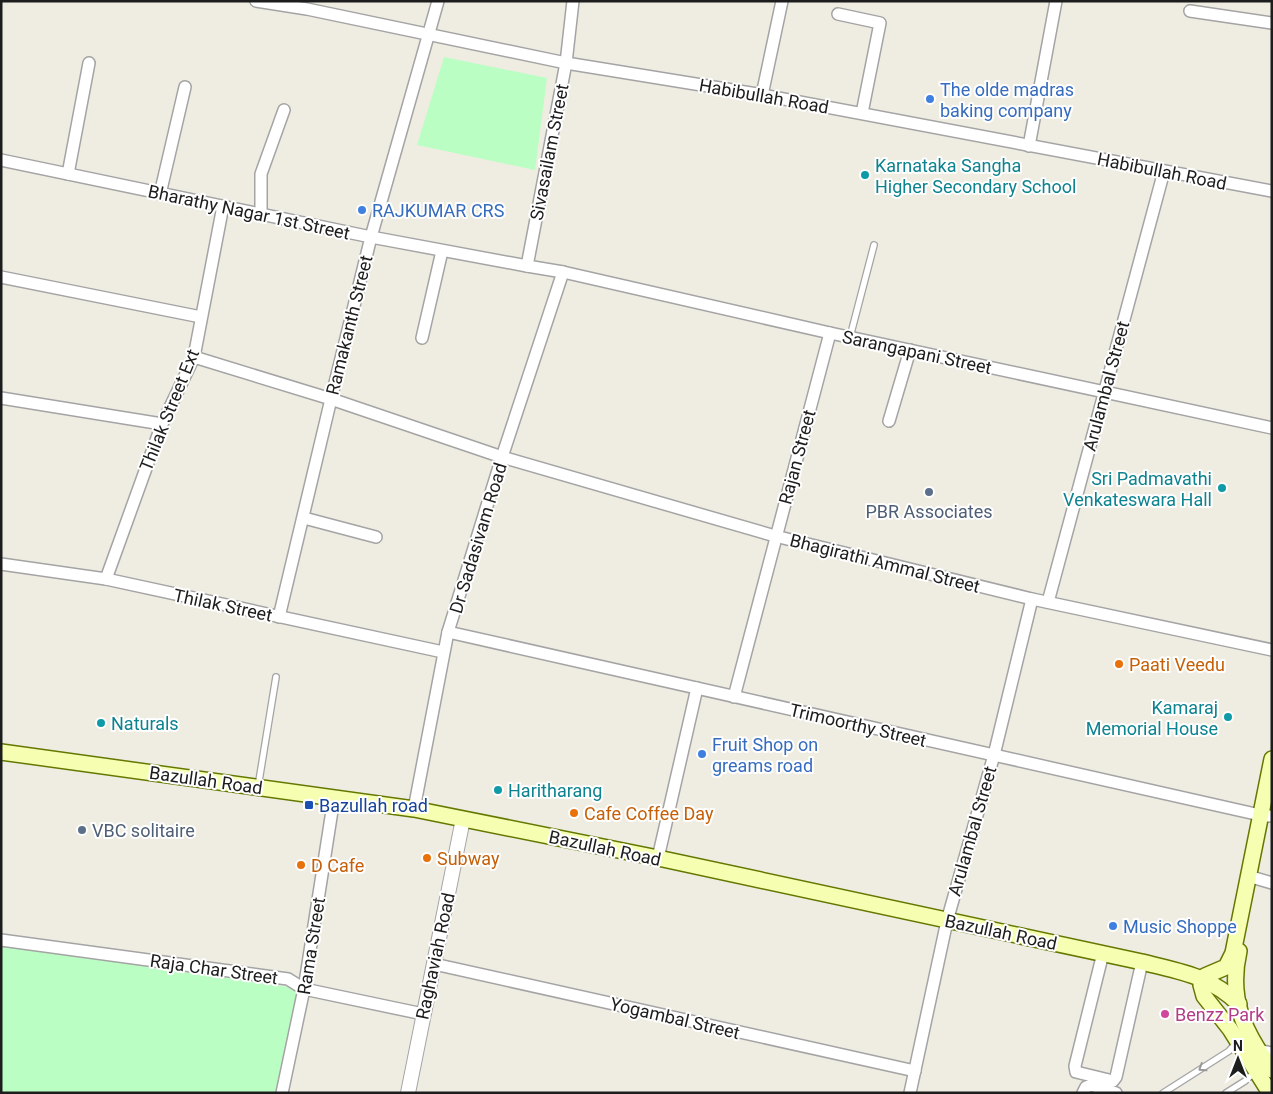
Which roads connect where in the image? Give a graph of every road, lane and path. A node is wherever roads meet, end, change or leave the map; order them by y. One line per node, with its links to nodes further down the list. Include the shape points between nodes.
1 (256, 1): 6 (street, Habibullah Road)
2 (438, 1): 10 (street, Ramakanth Street)
3 (573, 1): 12 (street, Sivasailam Street)
4 (782, 1): 14 (street)
5 (1056, 1): 17 (street)
6 (308, 5): 10 (street, Habibullah Road)
7 (1190, 11): 9 (street)
8 (838, 14): 16 (street, via 880,23)
9 (1272, 23)
10 (428, 36): 12 (street, Habibullah Road); 25 (street, Ramakanth Street)
11 (89, 63): 20 (street)
12 (566, 64): 14 (street, Habibullah Road); 28 (street, Sivasailam Street)
13 (184, 87): 22 (street)
14 (762, 95): 16 (street, Habibullah Road)
15 (284, 110): 24 (street, via 261,174)
16 (862, 113): 17 (street, Habibullah Road)
17 (1029, 146): 19 (street, Habibullah Road)
18 (1, 160): 20 (street, Bharathy Nagar 1st Street)
19 (1164, 171): 21 (street, Habibullah Road); 37 (street, Arulambal Street)
20 (68, 174): 22 (street, Bharathy Nagar 1st Street)
21 (1272, 191)
22 (160, 194): 23 (street, Bharathy Nagar 1st Street)
23 (223, 206): 24 (street, Bharathy Nagar 1st Street); 31 (street, Thilak Street Ext)
24 (261, 215): 25 (street, Bharathy Nagar 1st Street)
25 (371, 237): 27 (street, Bharathy Nagar 1st Street); 39 (street, Ramakanth Street)
26 (874, 245): 33 (lane)
27 (442, 251): 28 (street, Bharathy Nagar 1st Street); 34 (street)
28 (527, 266): 29 (street)
29 (563, 272): 32 (street, Sarangapani Street); 43 (street, Dr Sadasivam Road)
30 (1, 277): 31 (street)
31 (201, 317): 36 (street, Thilak Street Ext)
32 (830, 333): 33 (street, Sarangapani Street); 45 (street, Rajan Street)
33 (850, 337): 35 (street, Sarangapani Street)
34 (422, 338)
35 (910, 350): 37 (street, Sarangapani Street); 40 (street)
36 (194, 357): 39 (street, Bhagirathi Ammal Street); 41 (street, Thilak Street Ext)
37 (1105, 392): 42 (street, Sarangapani Street); 50 (street, Arulambal Street)
38 (1, 398): 41 (street)
39 (330, 399): 43 (street, Bhagirathi Ammal Street); 44 (street, Ramakanth Street)
40 (889, 421)
41 (162, 424): 48 (street, Thilak Street Ext)
42 (1272, 428)
43 (502, 457): 45 (street, Bhagirathi Ammal Street); 52 (street, Dr Sadasivam Road)
44 (304, 518): 46 (street); 51 (street, Ramakanth Street)
45 (775, 536): 49 (street, Bhagirathi Ammal Street); 57 (street, Rajan Street)
46 (376, 537)
47 (1, 564): 48 (street, Thilak Street)
48 (106, 579): 51 (street, Thilak Street)
49 (1032, 599): 50 (street, Bhagirathi Ammal Street); 59 (street, Arulambal Street)
50 (1048, 602): 53 (street, Bhagirathi Ammal Street)
51 (279, 617): 54 (street, Thilak Street)
52 (448, 632): 54 (street, Dr Sadasivam Road); 56 (street, Trimoorthy Street)
53 (1272, 650)
54 (443, 652): 63 (street, Dr Sadasivam Road)
55 (276, 677): 61 (lane)
56 (697, 688): 57 (street, Trimoorthy Street); 66 (street)
57 (734, 697): 59 (street, Trimoorthy Street)
58 (1, 752): 61 (main road, Bazullah Road)
59 (994, 755): 64 (street, Trimoorthy Street); 69 (street, Arulambal Street)
60 (1272, 759): 64 (main road)
61 (258, 787): 62 (main road, Bazullah Road)
62 (334, 798): 63 (main road, Bazullah Road); 76 (street, Rama Street)
63 (414, 810): 65 (main road, Bazullah Road)
64 (1267, 812): 67 (main road)
65 (464, 819): 66 (main road, Bazullah Road); 73 (street, Raghaviah Road)
66 (658, 858): 69 (main road, Bazullah Road)
67 (1252, 878): 68 (street); 74 (main road); 75 (main road, via 1233,953 1226,967)
68 (1272, 883)
69 (947, 921): 71 (main road, Bazullah Road); 83 (street, Arulambal Street)
70 (1, 940): 76 (street, Raja Char Street, via 288,979)
71 (1103, 953): 72 (main road, Bazullah Road); 72 (street, via 1075,1066 1076,1072 1113,1081)
72 (1142, 962): 75 (main road, Bazullah Road)
73 (434, 964): 78 (street, Raghaviah Road); 83 (street, Yogambal Street)
74 (1236, 965): 75 (main road, via 1229,976); 77 (main road, via 1235,986)
75 (1203, 979): 77 (main road, via 1222,989); 79 (main road, via 1204,996)
76 (304, 989): 78 (street, Raja Char Street); 84 (street, Rama Street)
77 (1239, 1004): 80 (main road, via 1241,1019)
78 (423, 1014): 85 (street, Raghaviah Road)
79 (1238, 1041): 81 (main road); 89 (lane, one-way to 89, via 1229,1051)
80 (1264, 1052): 82 (main road)
81 (1256, 1070): 90 (lane); 91 (main road)
82 (1272, 1070)
83 (915, 1071): 86 (street, Arulambal Street)
84 (282, 1093)
85 (408, 1093)
86 (910, 1093)
87 (1083, 1093): 88 (street, via 1088,1085 1094,1085)
88 (1116, 1093)
89 (1164, 1093)
90 (1226, 1093)
91 (1270, 1093)

